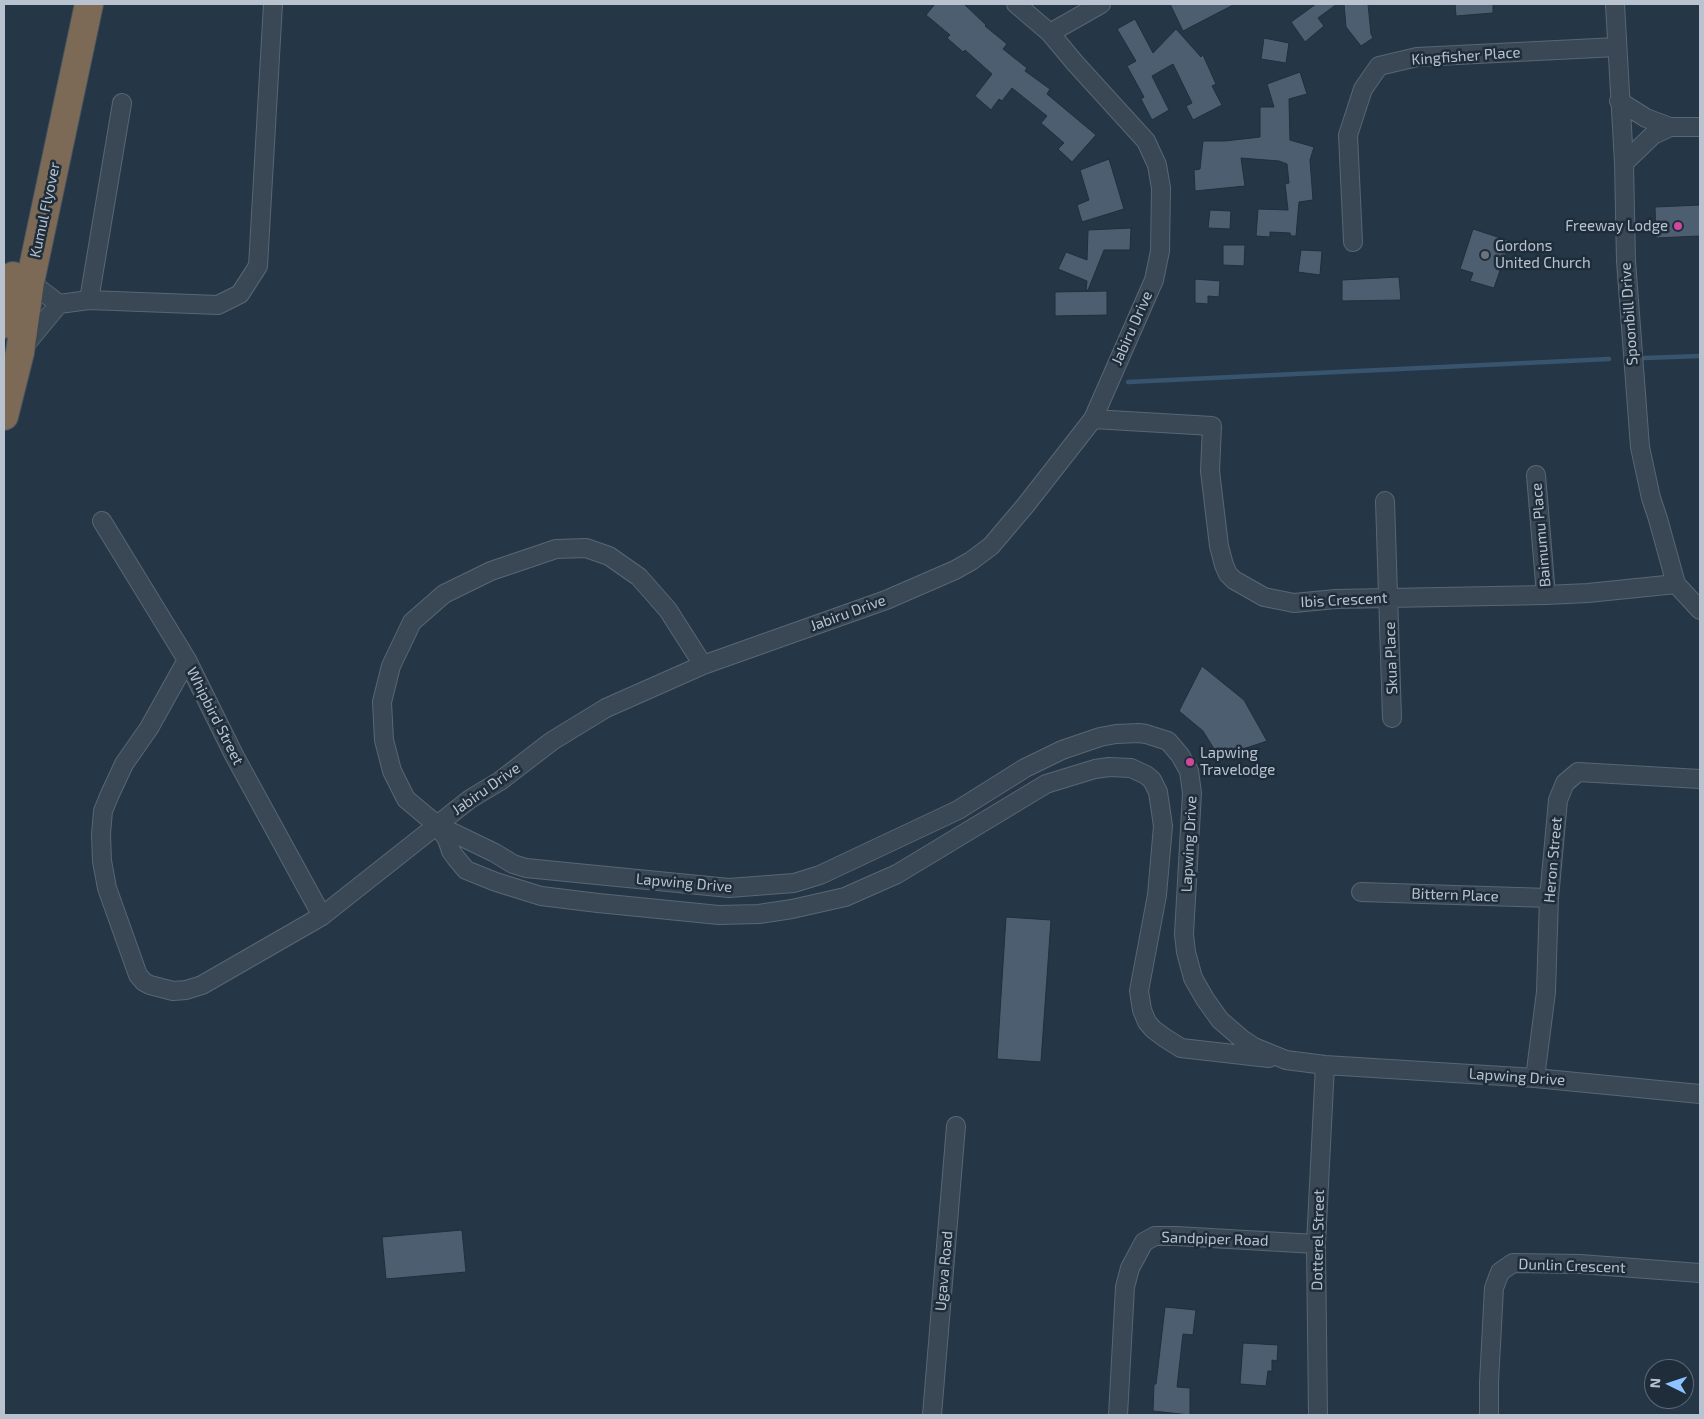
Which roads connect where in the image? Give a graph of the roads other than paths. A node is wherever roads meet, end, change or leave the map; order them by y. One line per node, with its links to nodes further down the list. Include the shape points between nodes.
1 (69, 4): 18 (highway, Kumul Flyover)
2 (89, 4): 15 (highway, Kumul Flyover)
3 (273, 4): 16 (street, via 258,266 240,294 218,305)
4 (1016, 4): 7 (street, Jabiru Drive)
5 (1101, 4): 7 (street)
6 (1615, 4): 8 (street, Spoonbill Drive)
7 (1050, 33): 21 (street, Jabiru Drive, via 1146,141 1157,165 1161,188 1160,251 1154,280)
8 (1617, 46): 9 (street, Spoonbill Drive); 14 (street, Kingfisher Place, via 1417,58 1380,66 1363,89 1348,135)
9 (1619, 100): 11 (street, via 1646,118); 13 (street, Spoonbill Drive)
10 (122, 103): 16 (street)
11 (1670, 127): 12 (street); 13 (street, via 1653,135)
12 (1700, 127)
13 (1624, 163): 25 (street, Spoonbill Drive, via 1626,261 1640,448 1650,498)
14 (1353, 242)
15 (30, 282): 17 (street); 19 (highway, Kumul Flyover)
16 (89, 300): 17 (street)
17 (59, 304): 19 (street)
18 (4, 324)
19 (20, 352): 20 (highway, Kumul Flyover)
20 (4, 416)
21 (1093, 419): 27 (street, Ibis Crescent, via 1212,426 1210,471 1219,546 1228,574 1246,587 1264,596 1294,603); 30 (street, Jabiru Drive, via 991,546 971,561 886,600)
22 (1536, 474): 26 (street, Baimumu Place)
23 (1385, 501): 27 (street, Skua Place)
24 (102, 522): 29 (street, Whipbird Street)
25 (1676, 584): 26 (street, Ibis Crescent); 28 (street, Spoonbill Drive)
26 (1546, 595): 27 (street, Ibis Crescent)
27 (1389, 598): 31 (street, Skua Place)
28 (1700, 610)
29 (187, 660): 36 (street, Whipbird Street, via 234,755); 36 (street, Jabiru Drive, via 149,728 124,764 103,811 102,861 107,888 138,975 150,985 173,991 202,985)
30 (703, 665): 33 (street, Jabiru Drive, via 606,708 552,741); 33 (street, via 668,610 638,577 609,556 586,548 556,549 491,571 444,594 412,622 391,666 382,702 384,740 392,771 406,799)
31 (1392, 718)
32 (1700, 779): 35 (street, Heron Street, via 1578,772 1565,783 1558,800)
33 (436, 825): 36 (street, Jabiru Drive); 37 (street, Lapwing Drive, via 526,868 729,888 794,882 820,875 958,810 1025,768 1062,750 1100,737 1139,732 1168,741 1191,779 1184,934 1194,978 1205,1000 1226,1026 1254,1047); 37 (street, via 466,870 542,896 719,915 759,914 845,897 898,874 1046,784 1095,769 1131,768 1152,780 1158,792 1163,826 1157,895 1140,991 1147,1022 1181,1048)
34 (1361, 892): 35 (street, Bittern Place)
35 (1549, 898): 39 (street, Heron Street, via 1546,992)
36 (322, 916)
37 (1286, 1060): 38 (street, Lapwing Drive)
38 (1325, 1065): 39 (street, Lapwing Drive); 42 (street, Dotterel Street)
39 (1534, 1078): 40 (street, Lapwing Drive)
40 (1700, 1094)
41 (956, 1126): 44 (street, Ugava Road)
42 (1316, 1244): 45 (street, Sandpiper Road, via 1176,1236 1155,1236 1144,1242 1130,1268 1125,1287); 46 (street, Dotterel Street)
43 (1700, 1273): 47 (street, Dunlin Crescent, via 1580,1264 1513,1263 1500,1272 1494,1288)
44 (932, 1415)
45 (1118, 1415)
46 (1318, 1415)
47 (1489, 1415)

